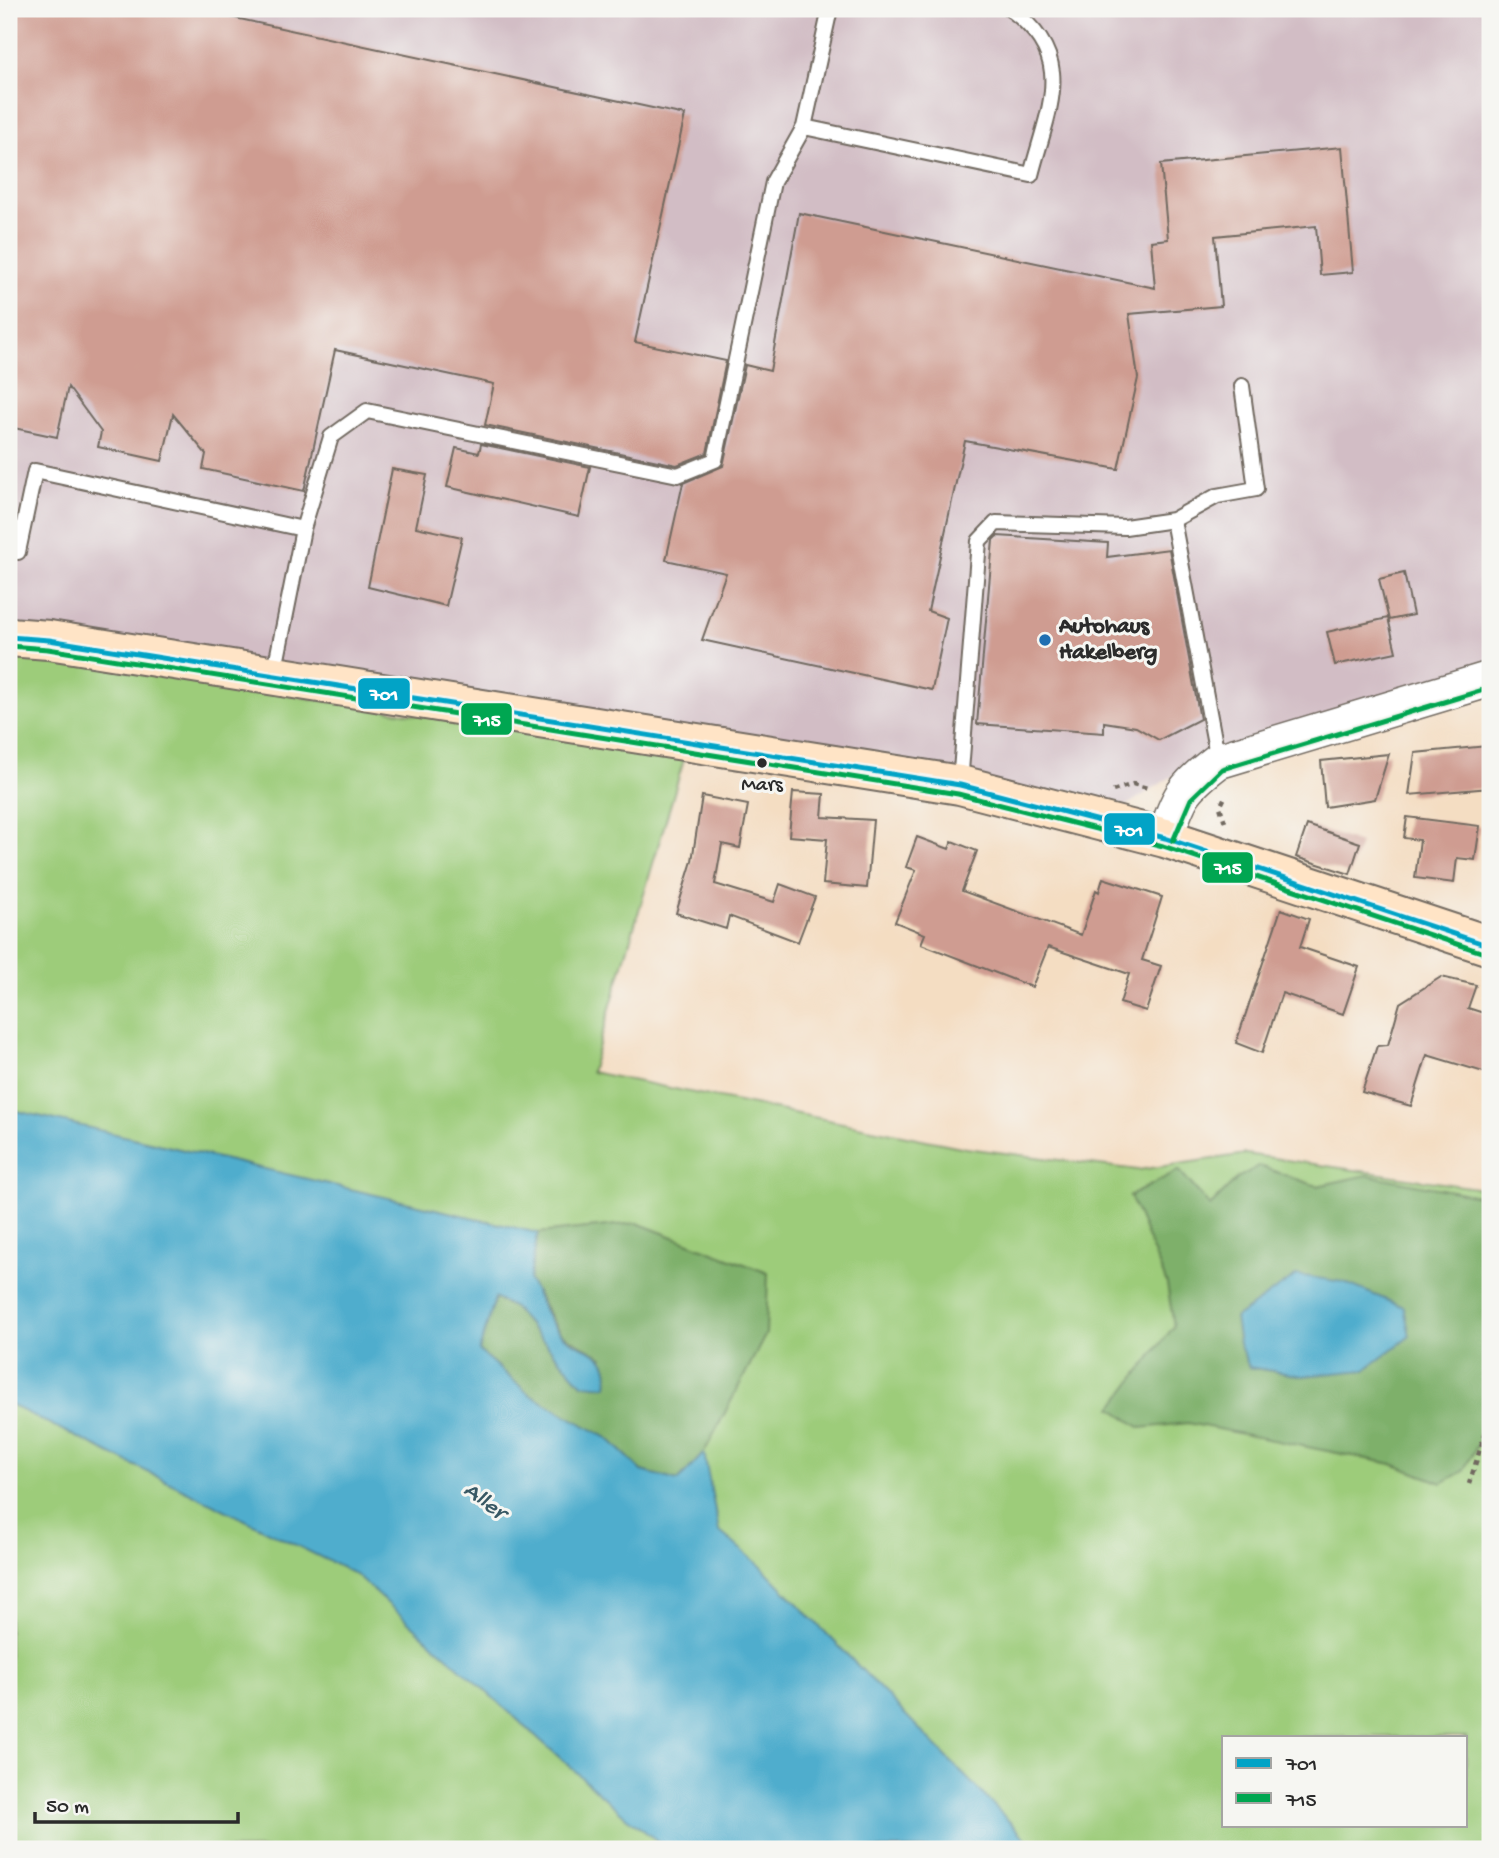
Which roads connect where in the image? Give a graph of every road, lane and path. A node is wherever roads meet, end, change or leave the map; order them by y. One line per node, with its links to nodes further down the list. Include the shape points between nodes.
1 (830, 9): 3 (lane)
2 (1010, 9): 3 (lane, via 1043,38 1055,81 1031,175)
3 (804, 127): 6 (lane, via 773,182 715,460 678,475 367,411 331,437)
4 (1242, 387): 5 (lane, via 1256,489 1217,496)
5 (1173, 520): 11 (lane); 12 (lane, via 1125,527 996,523 979,541)
6 (303, 529): 7 (lane, via 35,471 18,552); 9 (lane)
7 (9, 550)
8 (9, 637): 9 (main road)
9 (274, 677): 12 (main road)
10 (1490, 679): 11 (street)
11 (1218, 761): 13 (street, via 1179,796)
12 (960, 785): 13 (main road)
13 (1165, 838): 14 (main road)
14 (1490, 946)
15 (1490, 1418): 16 (path)
16 (1469, 1483)

